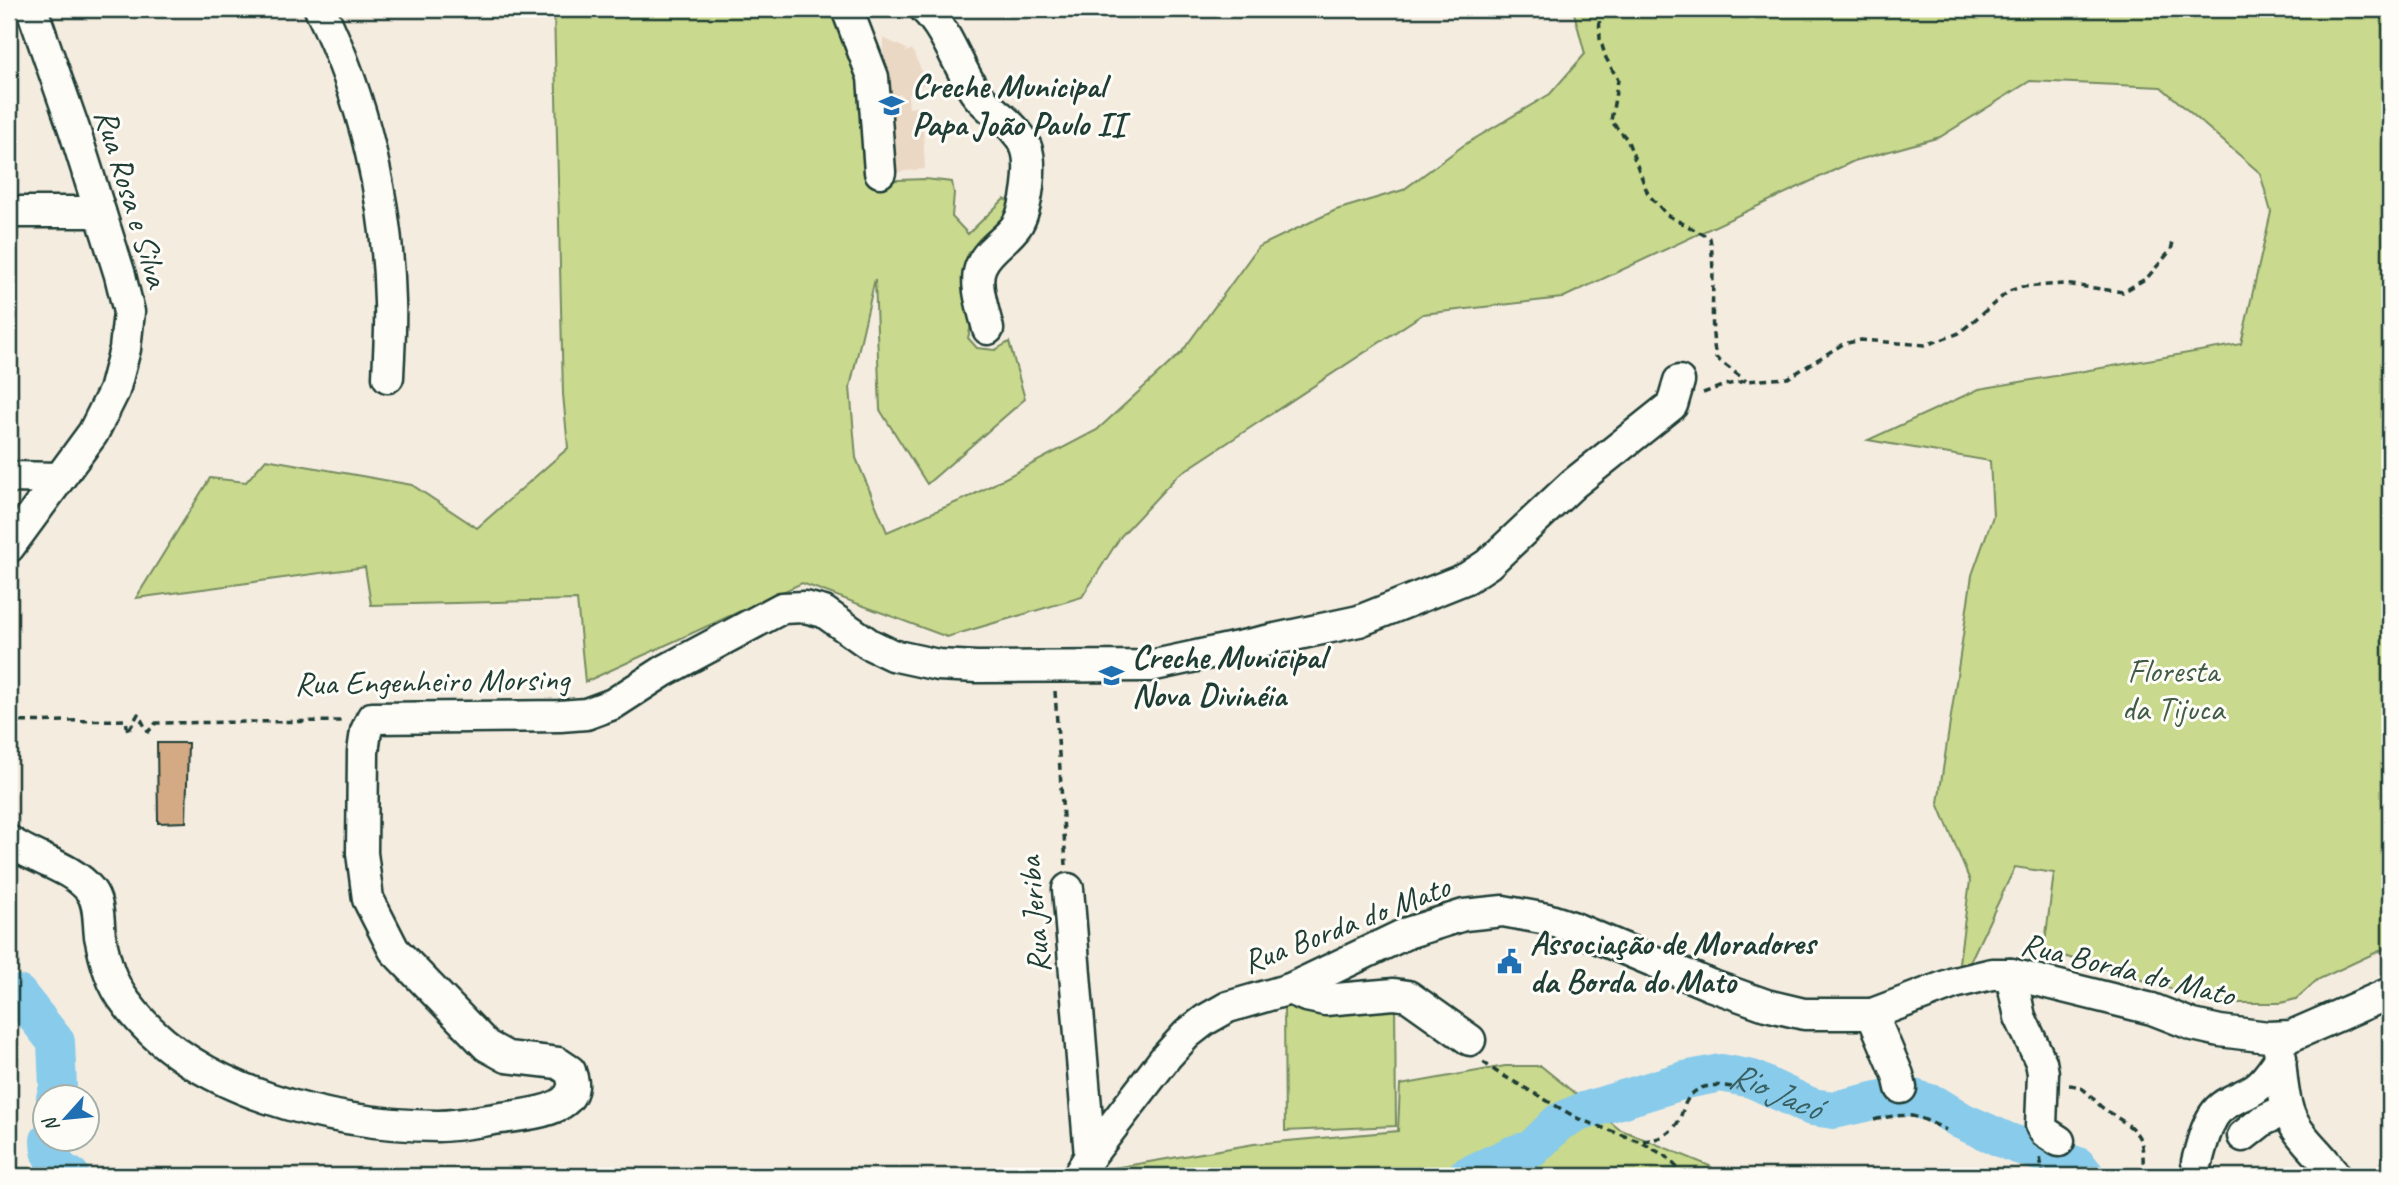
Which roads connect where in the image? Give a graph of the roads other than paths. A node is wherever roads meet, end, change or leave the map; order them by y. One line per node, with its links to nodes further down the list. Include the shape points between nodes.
1 (32, 9): 7 (street, Rua Rosa e Silva)
2 (320, 9): 9 (street, via 350,81 371,153 389,290)
3 (847, 9): 5 (street, via 873,77)
4 (925, 9): 8 (street, via 949,42 976,94 1004,118 1027,148 1028,186 1017,224 980,267)
5 (880, 172)
6 (9, 212): 7 (street)
7 (100, 212): 12 (street, Rua Rosa e Silva, via 129,312 125,349 114,391 93,433)
8 (988, 329)
9 (388, 377)
10 (1675, 393): 14 (street, Rua Engenheiro Morsing, via 1467,578 1359,621 1150,666 977,667 892,655 824,612 782,608 664,670 613,704 586,714 372,718 363,752 362,853 368,899 394,950 486,1046 507,1057 558,1063 570,1071 573,1086 566,1101 549,1110 441,1126 387,1123 299,1107 200,1068 157,1037 127,1004 109,974 91,891 77,878)
11 (9, 477): 12 (street)
12 (59, 478): 13 (street, Rua Rosa e Silva)
13 (9, 547)
14 (9, 841)
15 (1068, 889): 27 (street, Rua Jeriba)
16 (2011, 974): 19 (street, Rua Borda do Mato, via 1954,983); 21 (street, Rua Borda do Mato, via 2152,1009); 25 (street, via 2020,1017 2041,1062 2041,1126)
17 (1290, 989): 19 (street, Rua Borda do Mato, via 1418,929 1464,915 1503,911 1572,927 1766,1005 1804,1014); 20 (street, via 1325,1000 1408,996); 27 (street, Rua Borda do Mato, via 1228,1007 1187,1034)
18 (2390, 993): 21 (street, Rua Borda do Mato, via 2291,1036)
19 (1872, 1014): 22 (street)
20 (1470, 1040)
21 (2279, 1048): 23 (street); 26 (street, via 2268,1077 2214,1115)
22 (1900, 1088)
23 (2287, 1109): 24 (street); 28 (street, via 2295,1127)
24 (2243, 1136)
25 (2059, 1141)
26 (2197, 1162)
27 (1084, 1166)
28 (2335, 1176)

